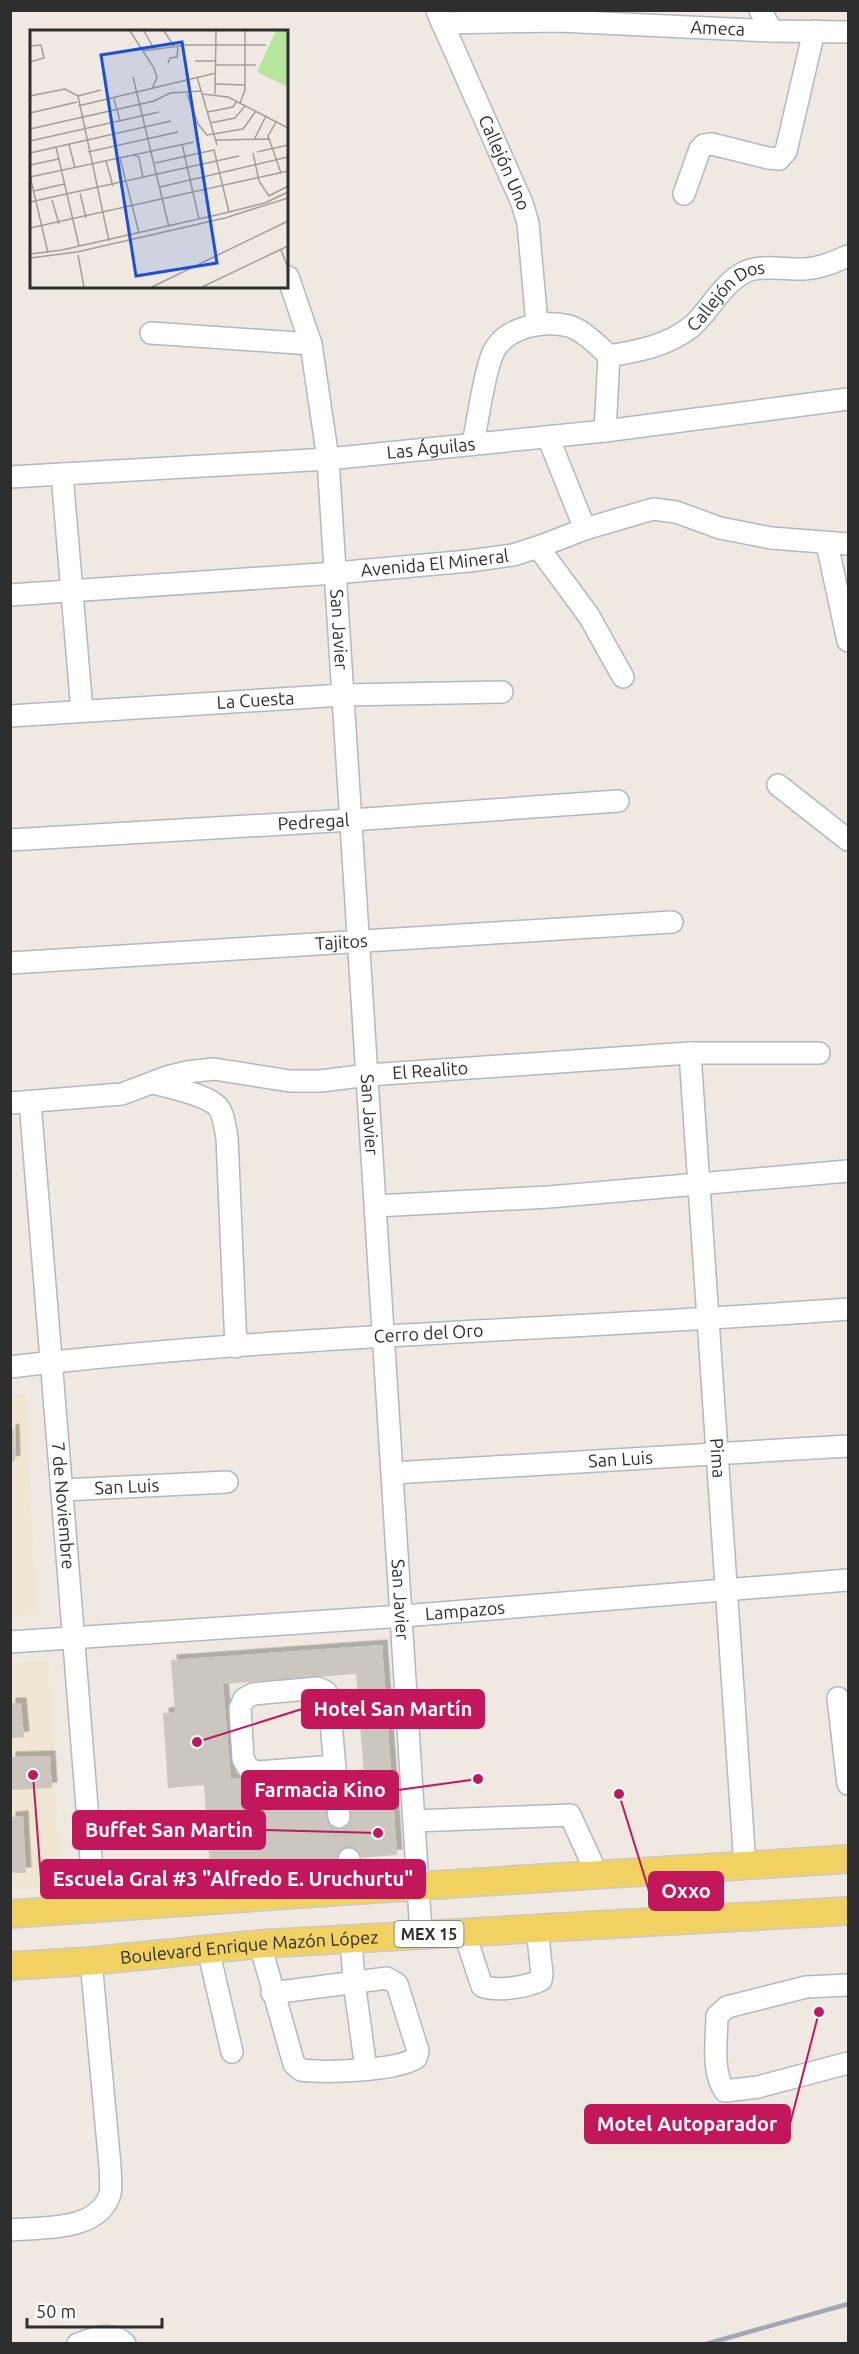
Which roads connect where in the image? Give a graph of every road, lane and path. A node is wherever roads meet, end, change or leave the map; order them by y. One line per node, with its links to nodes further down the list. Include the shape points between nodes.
1 (760, 10): 4 (street)
2 (557, 16): 3 (street, Ameca); 4 (street, Ameca)
3 (439, 17): 10 (street, Callejón Uno, via 522,202 528,223)
4 (772, 31): 5 (street, Ameca)
5 (814, 31): 6 (street, Ameca); 7 (street, via 786,151 779,159 704,145)
6 (849, 32)
7 (684, 194)
8 (849, 256): 13 (street, Callejón Dos, via 804,269 746,271 718,294 691,327 653,348)
9 (288, 277): 12 (street, San Javier)
10 (537, 324): 13 (street, via 571,326); 17 (street, via 505,338 491,357)
11 (151, 333): 12 (street)
12 (311, 344): 18 (street, San Javier)
13 (609, 356): 15 (street)
14 (849, 399): 15 (street, Las Águilas)
15 (605, 431): 16 (street, Las Águilas)
16 (548, 438): 17 (street, Las Águilas); 21 (street)
17 (472, 443): 18 (street, Las Águilas)
18 (328, 459): 19 (street, Las Águilas); 25 (street, San Javier)
19 (62, 474): 20 (street, Las Águilas); 26 (street)
20 (10, 477)
21 (585, 529): 22 (street, Avenida El Mineral, via 653,509 676,512 730,530); 24 (street, Avenida El Mineral)
22 (826, 544): 23 (street, Avenida El Mineral); 28 (street)
23 (849, 544)
24 (538, 547): 25 (street, Avenida El Mineral, via 469,561); 29 (street, via 589,616)
25 (335, 573): 26 (street, Avenida El Mineral); 31 (street, San Javier)
26 (74, 591): 27 (street, Avenida El Mineral); 32 (street)
27 (10, 595)
28 (849, 641)
29 (623, 677)
30 (502, 692): 31 (street, La Cuesta)
31 (343, 695): 32 (street, La Cuesta); 36 (street, San Javier)
32 (82, 711): 33 (street, La Cuesta)
33 (10, 716)
34 (778, 786): 38 (street)
35 (618, 801): 36 (street, Pedregal)
36 (351, 820): 37 (street, Pedregal); 40 (street, San Javier)
37 (10, 840)
38 (849, 840)
39 (672, 922): 40 (street, Tajitos)
40 (359, 943): 41 (street, Tajitos); 44 (street, San Javier)
41 (10, 963)
42 (690, 1053): 43 (street, El Realito); 44 (street, El Realito); 48 (street, Pima)
43 (819, 1053)
44 (368, 1075): 45 (street, El Realito, via 290,1081 214,1069 187,1072); 49 (street, San Javier)
45 (153, 1083): 46 (street, El Realito, via 122,1094); 53 (street, via 207,1100 218,1106 223,1118)
46 (20, 1102): 54 (street, 7 de Noviembre)
47 (849, 1171): 48 (street)
48 (699, 1184): 49 (street); 51 (street, Pima)
49 (376, 1206): 52 (street, San Javier)
50 (849, 1309): 51 (street, Cerro del Oro)
51 (707, 1320): 52 (street, Cerro del Oro); 57 (street, Pima)
52 (384, 1337): 53 (street, Cerro del Oro); 58 (street, San Javier)
53 (236, 1347): 54 (street, Cerro del Oro)
54 (50, 1362): 55 (street, Cerro del Oro); 60 (street, 7 de Noviembre)
55 (10, 1367)
56 (849, 1446): 57 (street, San Luis)
57 (718, 1454): 58 (street, San Luis); 62 (street, Pima)
58 (393, 1473): 63 (street, San Javier)
59 (227, 1482): 60 (street, San Luis)
60 (63, 1491): 64 (street, 7 de Noviembre)
61 (849, 1580): 62 (street, Lampazos)
62 (726, 1589): 63 (street, Lampazos); 73 (street, Pima)
63 (402, 1617): 64 (street, Lampazos); 70 (street, San Javier)
64 (75, 1638): 65 (street, Lampazos); 77 (street, 7 de Noviembre)
65 (10, 1642)
66 (838, 1698): 68 (street)
67 (335, 1766): 67 (street, via 258,1772 249,1769 243,1759 240,1708 244,1699 253,1694 318,1688 326,1692); 69 (street)
68 (849, 1784)
69 (339, 1817)
70 (415, 1821): 74 (street, via 570,1815); 75 (street, San Javier)
71 (349, 1859): 76 (street)
72 (849, 1859): 73 (main road)
73 (744, 1866): 74 (main road)
74 (597, 1874): 75 (main road)
75 (419, 1886): 76 (main road); 82 (street, San Javier)
76 (353, 1890): 77 (main road)
77 (96, 1908): 79 (main road)
78 (849, 1911): 80 (main road, Boulevard Enrique Mazón López / MEX 15)
79 (10, 1914)
80 (537, 1928): 81 (main road, Boulevard Enrique Mazón López / MEX 15); 81 (street, via 541,1980 494,1989 482,1986)
81 (464, 1932): 82 (main road, Boulevard Enrique Mazón López / MEX 15)
82 (422, 1934): 83 (main road, Boulevard Enrique Mazón López / MEX 15)
83 (351, 1939): 84 (main road, Boulevard Enrique Mazón López / MEX 15); 88 (street)
84 (260, 1944): 85 (main road, Boulevard Enrique Mazón López / MEX 15); 90 (street)
85 (208, 1949): 86 (main road, Boulevard Enrique Mazón López / MEX 15); 91 (street)
86 (91, 1961): 87 (main road, Boulevard Enrique Mazón López / MEX 15); 94 (street, via 110,2194 98,2212 80,2224)
87 (10, 1966)
88 (354, 1982): 90 (street); 93 (street); 93 (street, via 387,1978 397,1984 418,2051 409,2062)
89 (849, 1984): 92 (street, via 806,1987 727,2007 717,2016 717,2057 724,2091 758,2087)
90 (272, 1993): 93 (street, via 294,2064 301,2070)
91 (232, 2052)
92 (849, 2063)
93 (366, 2069)
94 (10, 2230)
95 (78, 2343): 96 (street, via 109,2336)
96 (125, 2343)

